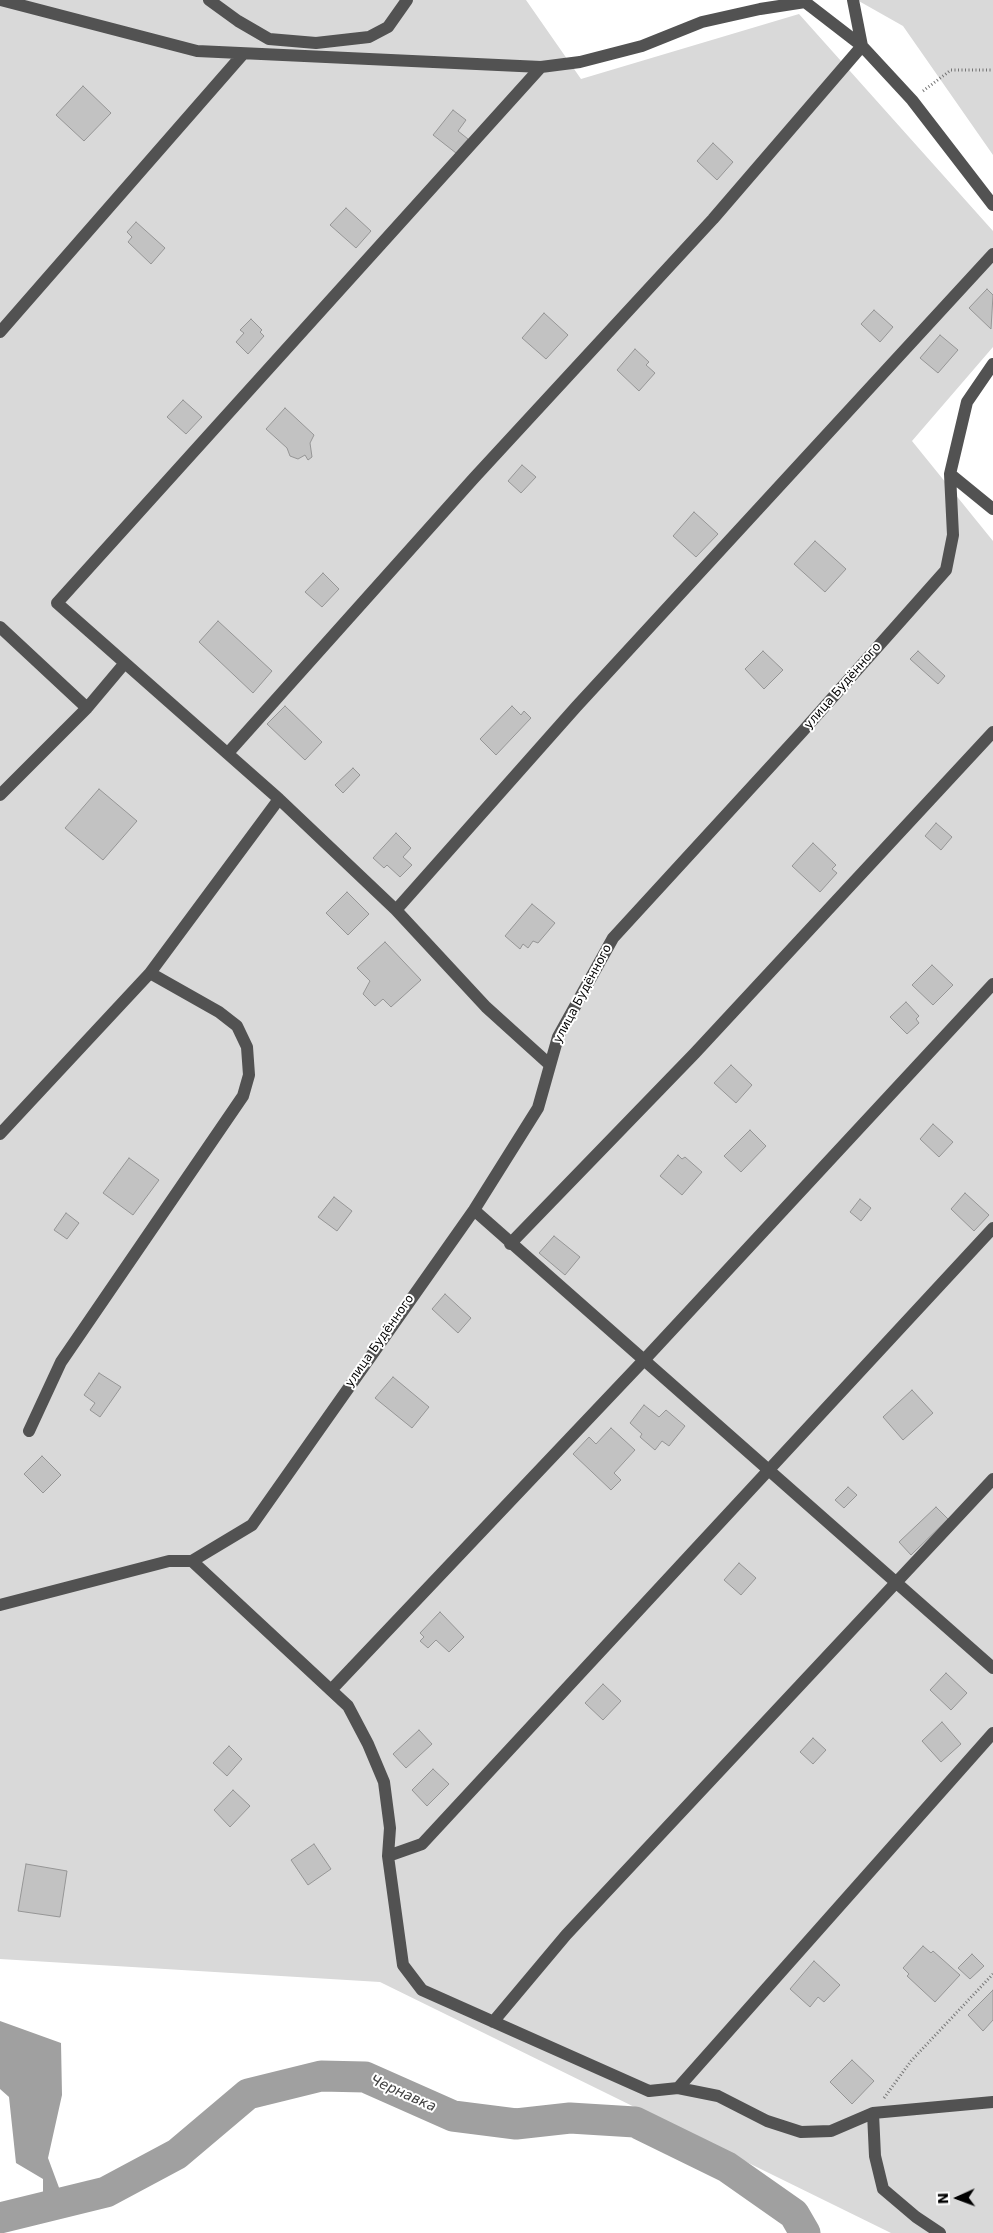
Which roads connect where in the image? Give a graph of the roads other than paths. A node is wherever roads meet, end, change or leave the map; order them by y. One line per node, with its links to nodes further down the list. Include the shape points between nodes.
1 (1, 0): 6 (street, via 197,51)
2 (209, 0): 3 (street, via 269,39 316,42 368,37 388,27)
3 (407, 0)
4 (853, 0): 5 (street)
5 (862, 46): 7 (street, via 805,2 760,8 702,22 642,46 580,62); 8 (street, via 912,100); 18 (street, via 713,219 474,478)
6 (243, 54): 7 (street); 10 (street)
7 (541, 67): 15 (street, via 57,603)
8 (993, 205)
9 (993, 254): 21 (street, via 576,707)
10 (0, 332)
11 (993, 364): 12 (street, улица Будённого, via 967,402)
12 (950, 474): 13 (street); 24 (street, улица Будённого, via 952,535 946,570 613,938 558,1037)
13 (993, 509)
14 (0, 627): 16 (street)
15 (124, 664): 16 (street); 18 (street)
16 (87, 708): 19 (street)
17 (993, 732): 28 (street, via 695,1053)
18 (228, 753): 20 (street)
19 (0, 795)
20 (278, 799): 21 (street); 22 (street)
21 (396, 910): 24 (street, via 486,1007)
22 (150, 972): 25 (street); 30 (street, via 237,1026 247,1047 249,1075 243,1096 62,1362)
23 (993, 984): 29 (street)
24 (549, 1064): 26 (street, улица Будённого, via 538,1108)
25 (0, 1134)
26 (474, 1210): 28 (street); 33 (street, улица Будённого, via 252,1525)
27 (993, 1228): 31 (street)
28 (510, 1244): 29 (street)
29 (645, 1359): 31 (street); 37 (street)
30 (30, 1431)
31 (768, 1470): 34 (street); 39 (street, via 422,1844)
32 (993, 1478): 34 (street)
33 (192, 1561): 35 (street, улица Будённого, via 169,1561); 37 (street)
34 (895, 1583): 36 (street); 40 (street, via 566,1935)
35 (0, 1605)
36 (993, 1668)
37 (332, 1689): 39 (street, via 348,1706 384,1782 390,1828)
38 (993, 1733): 41 (street)
39 (388, 1856): 40 (street, via 403,1965 422,1990)
40 (493, 2022): 41 (street, via 649,2091)
41 (678, 2088): 43 (street, via 718,2096 767,2121 801,2132 831,2131)
42 (993, 2102): 43 (street)
43 (873, 2113): 44 (street, via 875,2156 883,2189)
44 (940, 2233)

